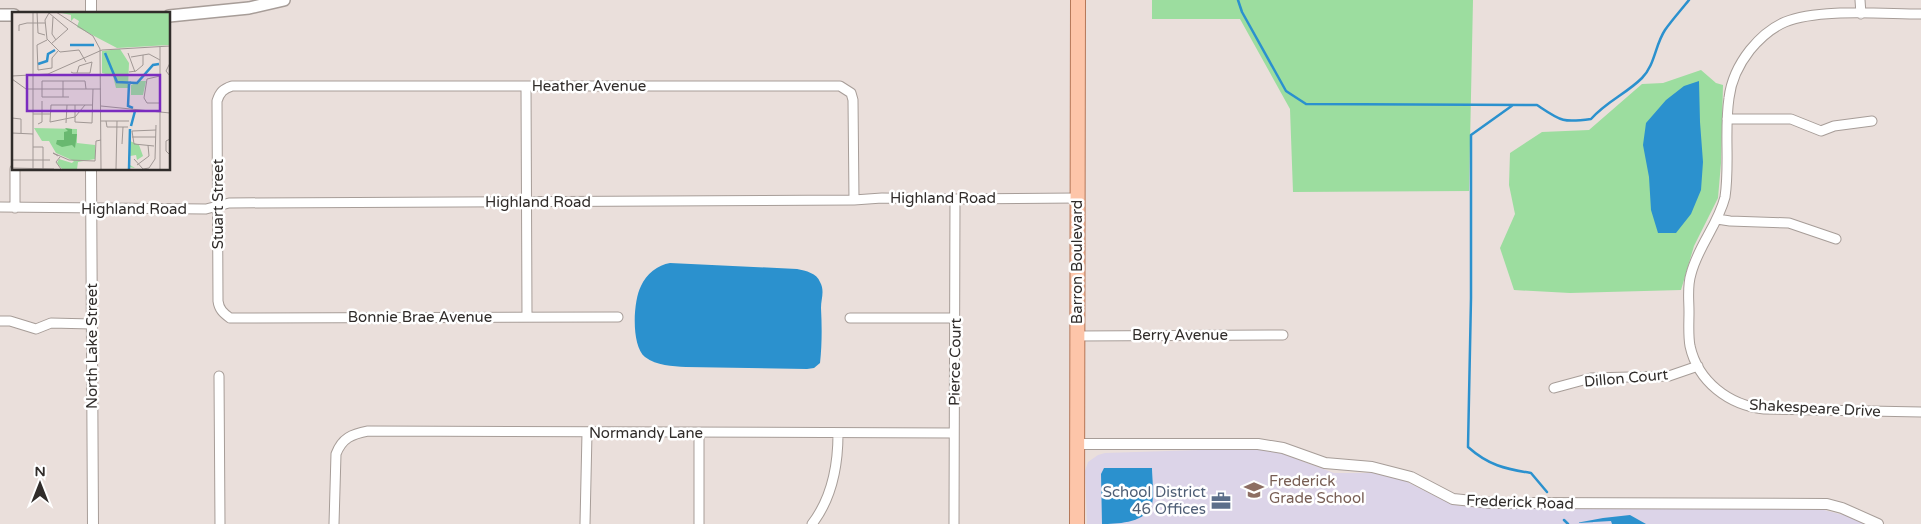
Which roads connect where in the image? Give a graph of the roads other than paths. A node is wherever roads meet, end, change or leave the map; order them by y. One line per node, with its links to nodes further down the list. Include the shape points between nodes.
1 (284, 0): 6 (main road, via 249,8)
2 (1078, 0): 13 (main road, Barron Boulevard)
3 (1860, 0): 4 (street)
4 (1861, 14): 5 (street, Shakespeare Drive); 9 (street, Shakespeare Drive, via 1804,17 1785,22 1770,31 1743,58 1735,75)
5 (1921, 14)
6 (170, 16)
7 (526, 86): 8 (street, Heather Avenue, via 232,86); 15 (street, Heather Avenue, via 840,86 851,93 853,100); 16 (street)
8 (220, 94): 17 (street, Stuart Street, via 217,101)
9 (1727, 118): 10 (street, via 1791,119 1820,131); 21 (street, Shakespeare Drive, via 1727,186)
10 (1872, 121)
11 (14, 170): 19 (street)
12 (92, 170): 20 (street, North Lake Street)
13 (1078, 198): 14 (street, Highland Road); 31 (main road, Barron Boulevard)
14 (956, 199): 15 (street, Highland Road); 27 (street, Pierce Court)
15 (854, 200): 16 (street, Highland Road)
16 (526, 203): 17 (street, Highland Road, via 229,203); 24 (street)
17 (218, 206): 20 (street, Highland Road, via 206,209); 23 (street, Stuart Street, via 218,306)
18 (0, 207): 19 (street, Highland Road)
19 (15, 208): 20 (street, Highland Road)
20 (91, 209): 29 (street, North Lake Street)
21 (1717, 219): 22 (street, via 1789,223); 32 (street, Shakespeare Drive, via 1698,254 1688,287 1689,336)
22 (1836, 239)
23 (223, 313): 24 (street, Bonnie Brae Avenue, via 230,318 252,319)
24 (527, 316): 25 (street, Bonnie Brae Avenue)
25 (618, 317)
26 (850, 318): 27 (street)
27 (955, 318): 38 (street, Pierce Court)
28 (0, 321): 29 (street, via 36,329 51,323)
29 (92, 324): 41 (street, North Lake Street)
30 (1284, 335): 31 (street, Berry Avenue)
31 (1077, 336): 40 (main road, Barron Boulevard)
32 (1698, 366): 34 (street, Dillon Court, via 1670,376 1591,378); 35 (street, Shakespeare Drive, via 1714,388 1731,400 1752,407)
33 (219, 376): 42 (street)
34 (1554, 388)
35 (1921, 412)
36 (586, 433): 37 (street, Normandy Lane); 43 (street, Normandy Lane, via 352,434 342,442 336,454); 44 (street)
37 (699, 433): 39 (street, Normandy Lane); 45 (street)
38 (954, 433): 39 (street, Normandy Lane); 47 (street, Pierce Court)
39 (838, 434): 46 (street, via 835,475 827,500)
40 (1077, 444): 48 (main road, Barron Boulevard); 49 (street, Frederick Road, via 1258,444 1288,448 1325,463 1372,467 1411,477 1453,499 1492,503 1827,504)
41 (92, 524)
42 (220, 524)
43 (334, 524)
44 (585, 524)
45 (700, 524)
46 (812, 524)
47 (954, 524)
48 (1077, 524)
49 (1878, 524)

